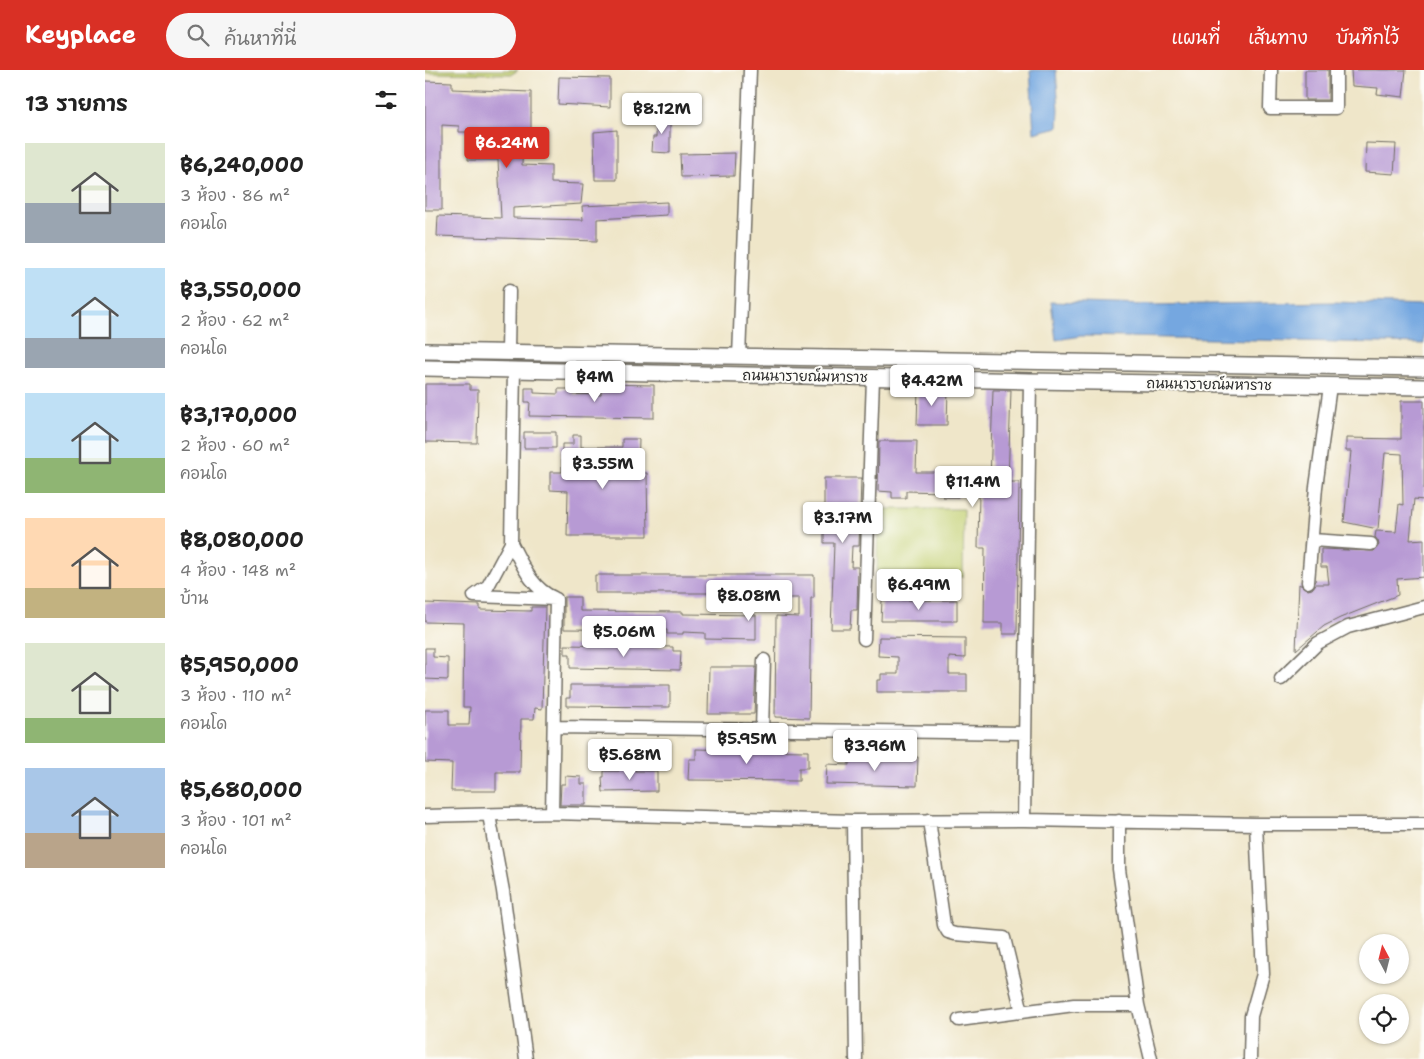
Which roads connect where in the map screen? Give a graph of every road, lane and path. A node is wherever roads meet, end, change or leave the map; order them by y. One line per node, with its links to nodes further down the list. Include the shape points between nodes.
1 (749, 70): 7 (street)
2 (1271, 70): 3 (street, via 1270,108 1336,108)
3 (1336, 70)
4 (509, 292): 6 (street)
5 (425, 351): 6 (main road, ถนนนารายณ์มหาราช)
6 (508, 353): 7 (main road, ถนนนารายณ์มหาราช)
7 (739, 357): 9 (main road, ถนนนารายณ์มหาราช)
8 (425, 368): 10 (main road, ถนนนารายณ์มหาราช)
9 (1424, 368)
10 (514, 370): 11 (main road, ถนนนารายณ์มหาราช); 16 (street)
11 (873, 378): 12 (main road, ถนนนารายณ์มหาราช); 21 (street)
12 (1030, 381): 13 (main road, ถนนนารายณ์มหาราช); 26 (street)
13 (1331, 386): 14 (main road, ถนนนารายณ์มหาราช); 15 (street, via 1316,487)
14 (1424, 387)
15 (1312, 540): 17 (street); 18 (street)
16 (511, 543): 19 (street, via 533,584); 19 (street, via 488,586 474,596)
17 (1371, 544)
18 (1308, 582)
19 (556, 599): 24 (street)
20 (1424, 607): 23 (street, via 1348,627 1318,643)
21 (864, 639)
22 (764, 660): 25 (street)
23 (1281, 679)
24 (554, 727): 25 (street); 27 (street)
25 (763, 730): 26 (street)
26 (1024, 733): 31 (street)
27 (552, 813): 28 (street); 32 (street)
28 (489, 815): 29 (street); 39 (street)
29 (425, 816)
30 (929, 820): 31 (street); 32 (street); 37 (street, via 943,925 948,932 955,934 1004,938)
31 (1024, 820): 33 (street)
32 (853, 821): 40 (street)
33 (1119, 822): 34 (street); 36 (street, via 1119,869)
34 (1255, 824): 35 (street); 42 (street, via 1263,974 1251,1016)
35 (1424, 824)
36 (1138, 1005): 37 (street, via 1074,1005); 41 (street)
37 (1022, 1012): 38 (street)
38 (959, 1020)
39 (526, 1059)
40 (856, 1059)
41 (1151, 1059)
42 (1251, 1059)

